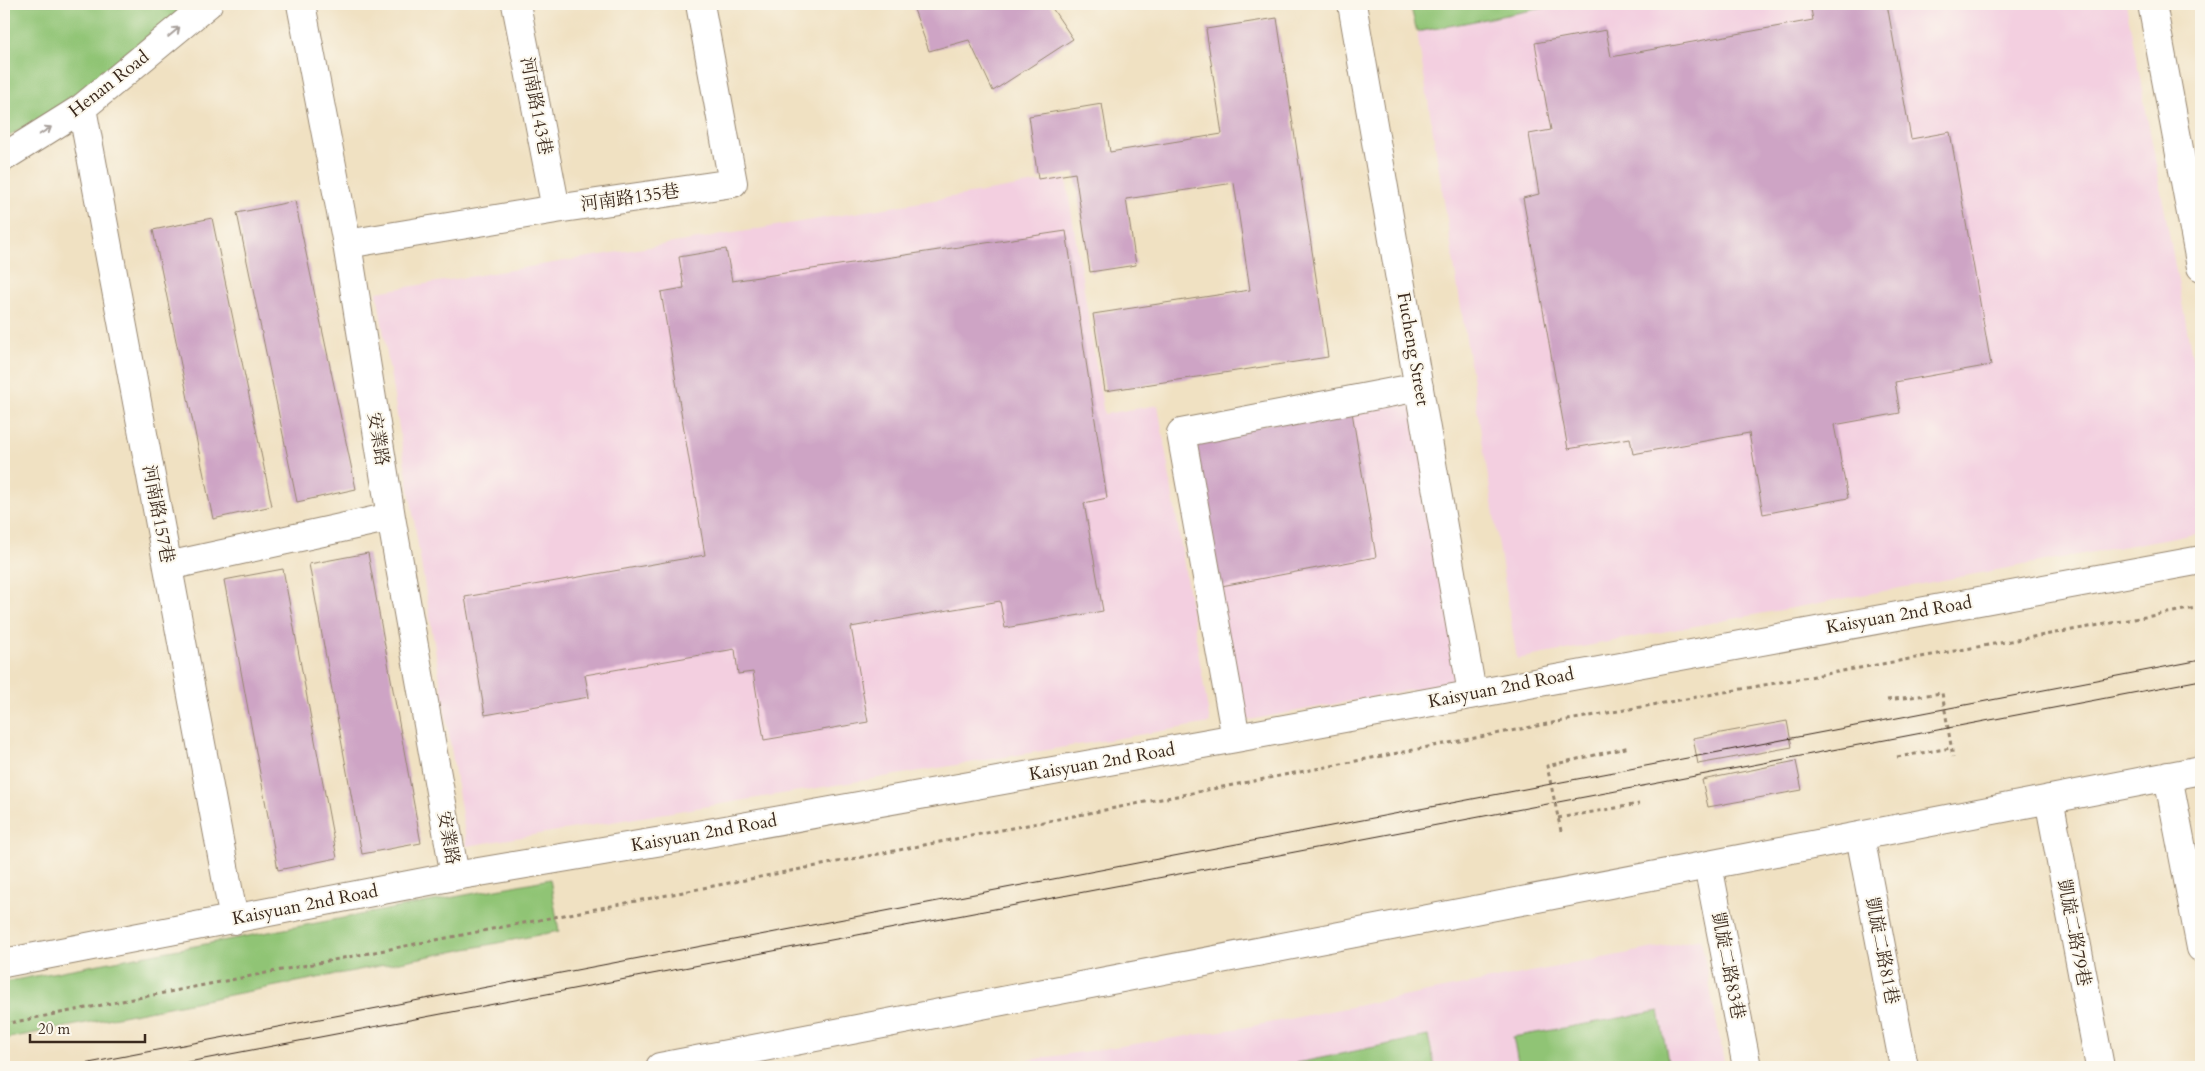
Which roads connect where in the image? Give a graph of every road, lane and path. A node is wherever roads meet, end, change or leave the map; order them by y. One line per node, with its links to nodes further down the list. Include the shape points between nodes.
1 (208, 4): 7 (street, Henan Road, one-way to 1)
2 (301, 4): 10 (street, 安業路)
3 (516, 4): 9 (street, 河南路143巷)
4 (700, 4): 9 (street, 河南路135巷, via 733,183)
5 (1352, 4): 12 (street, Fucheng Street)
6 (2152, 4): 11 (street)
7 (82, 108): 8 (street, Henan Road, one-way to 7); 15 (street, 河南路157巷)
8 (4, 157)
9 (556, 209): 10 (street, 河南路135巷)
10 (347, 244): 13 (street, 安業路)
11 (2201, 267)
12 (1419, 387): 17 (street, Fucheng Street); 19 (street, via 1181,433)
13 (391, 517): 15 (street); 32 (street, 安業路)
14 (2201, 560): 17 (street, Kaisyuan 2nd Road)
15 (168, 566): 33 (street, 河南路157巷)
16 (2201, 607): 36 (path, via 1558,722)
17 (1472, 693): 19 (street, Kaisyuan 2nd Road)
18 (1888, 700): 21 (path, via 1942,693)
19 (1236, 738): 32 (street, Kaisyuan 2nd Road)
20 (1630, 747): 28 (path, via 1547,766)
21 (1951, 748): 22 (path); 23 (path)
22 (1897, 757)
23 (1953, 757)
24 (2201, 770): 25 (street)
25 (2168, 776): 26 (street); 34 (street)
26 (2049, 799): 30 (street); 40 (street, 凱旋二路79巷)
27 (1640, 804): 28 (path)
28 (1558, 818): 29 (path)
29 (1561, 831)
30 (1860, 836): 31 (street); 39 (street, 凱旋二路81巷)
31 (1708, 865): 37 (street); 38 (street, 凱旋二路83巷)
32 (455, 876): 33 (street, Kaisyuan 2nd Road)
33 (234, 920): 35 (street, Kaisyuan 2nd Road)
34 (2201, 948)
35 (4, 963)
36 (4, 1024)
37 (660, 1067)
38 (1747, 1067)
39 (1904, 1067)
40 (2100, 1067)

